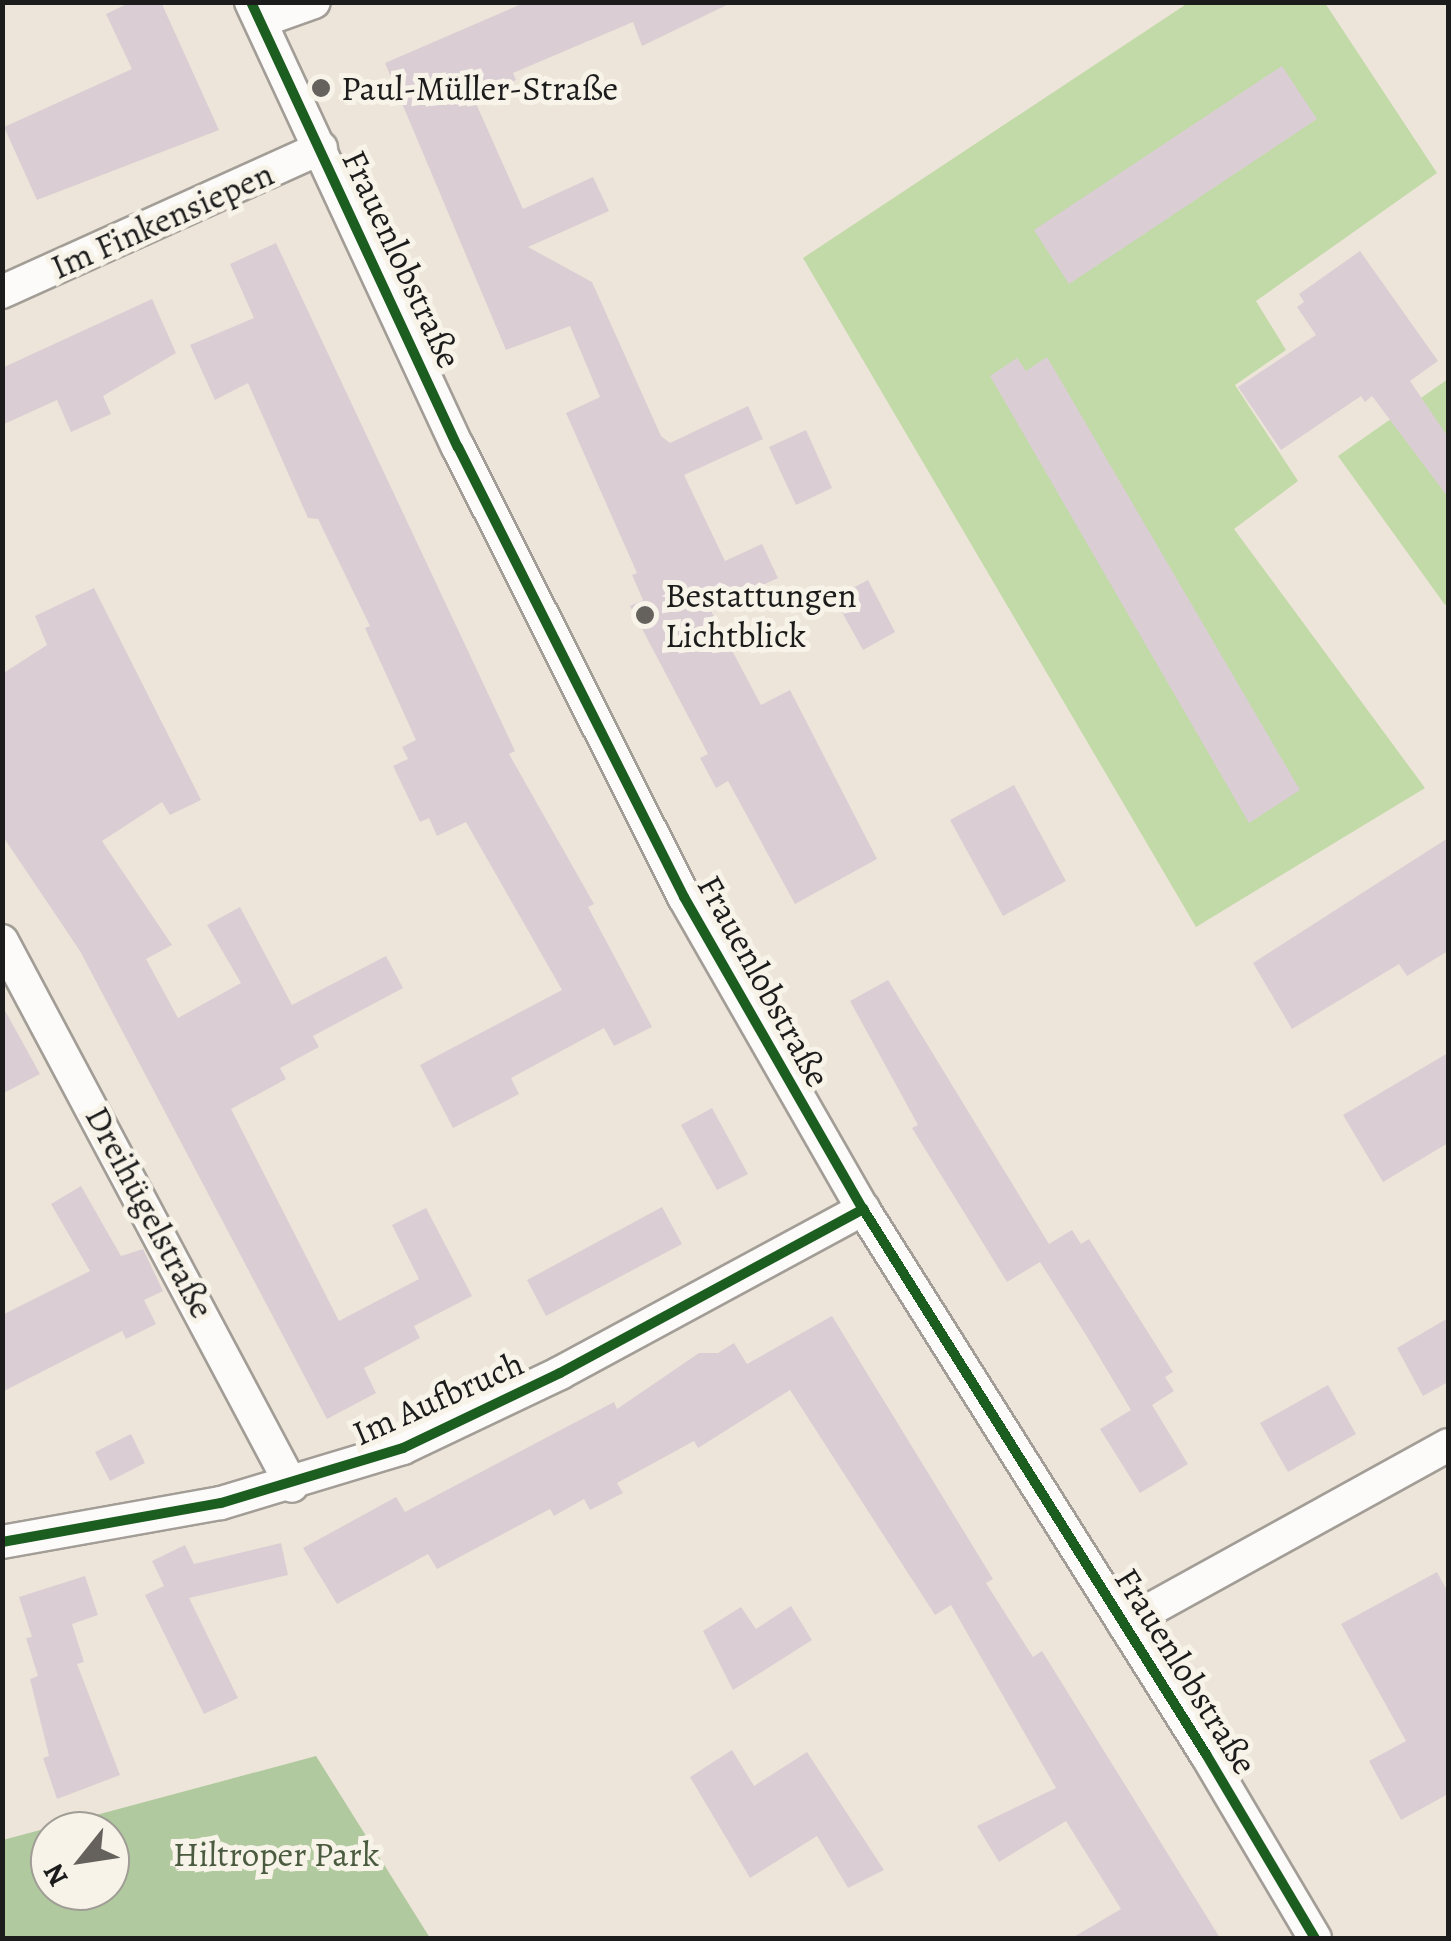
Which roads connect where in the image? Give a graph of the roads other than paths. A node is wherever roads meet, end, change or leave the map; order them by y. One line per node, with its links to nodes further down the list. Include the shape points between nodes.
1 (314, 2): 2 (street)
2 (256, 12): 3 (street, Frauenlobstraße)
3 (321, 148): 4 (street, Im Finkensiepen); 6 (street, Frauenlobstraße, via 576,689 729,979)
4 (2, 292)
5 (2, 941): 8 (street, Dreihügelstraße)
6 (862, 1209): 8 (street, Im Aufbruch, via 457,1426); 10 (street, Frauenlobstraße)
7 (1448, 1445): 10 (street)
8 (292, 1486): 9 (street, Im Aufbruch)
9 (2, 1542)
10 (1124, 1624): 11 (street, Frauenlobstraße)
11 (1315, 1938)

